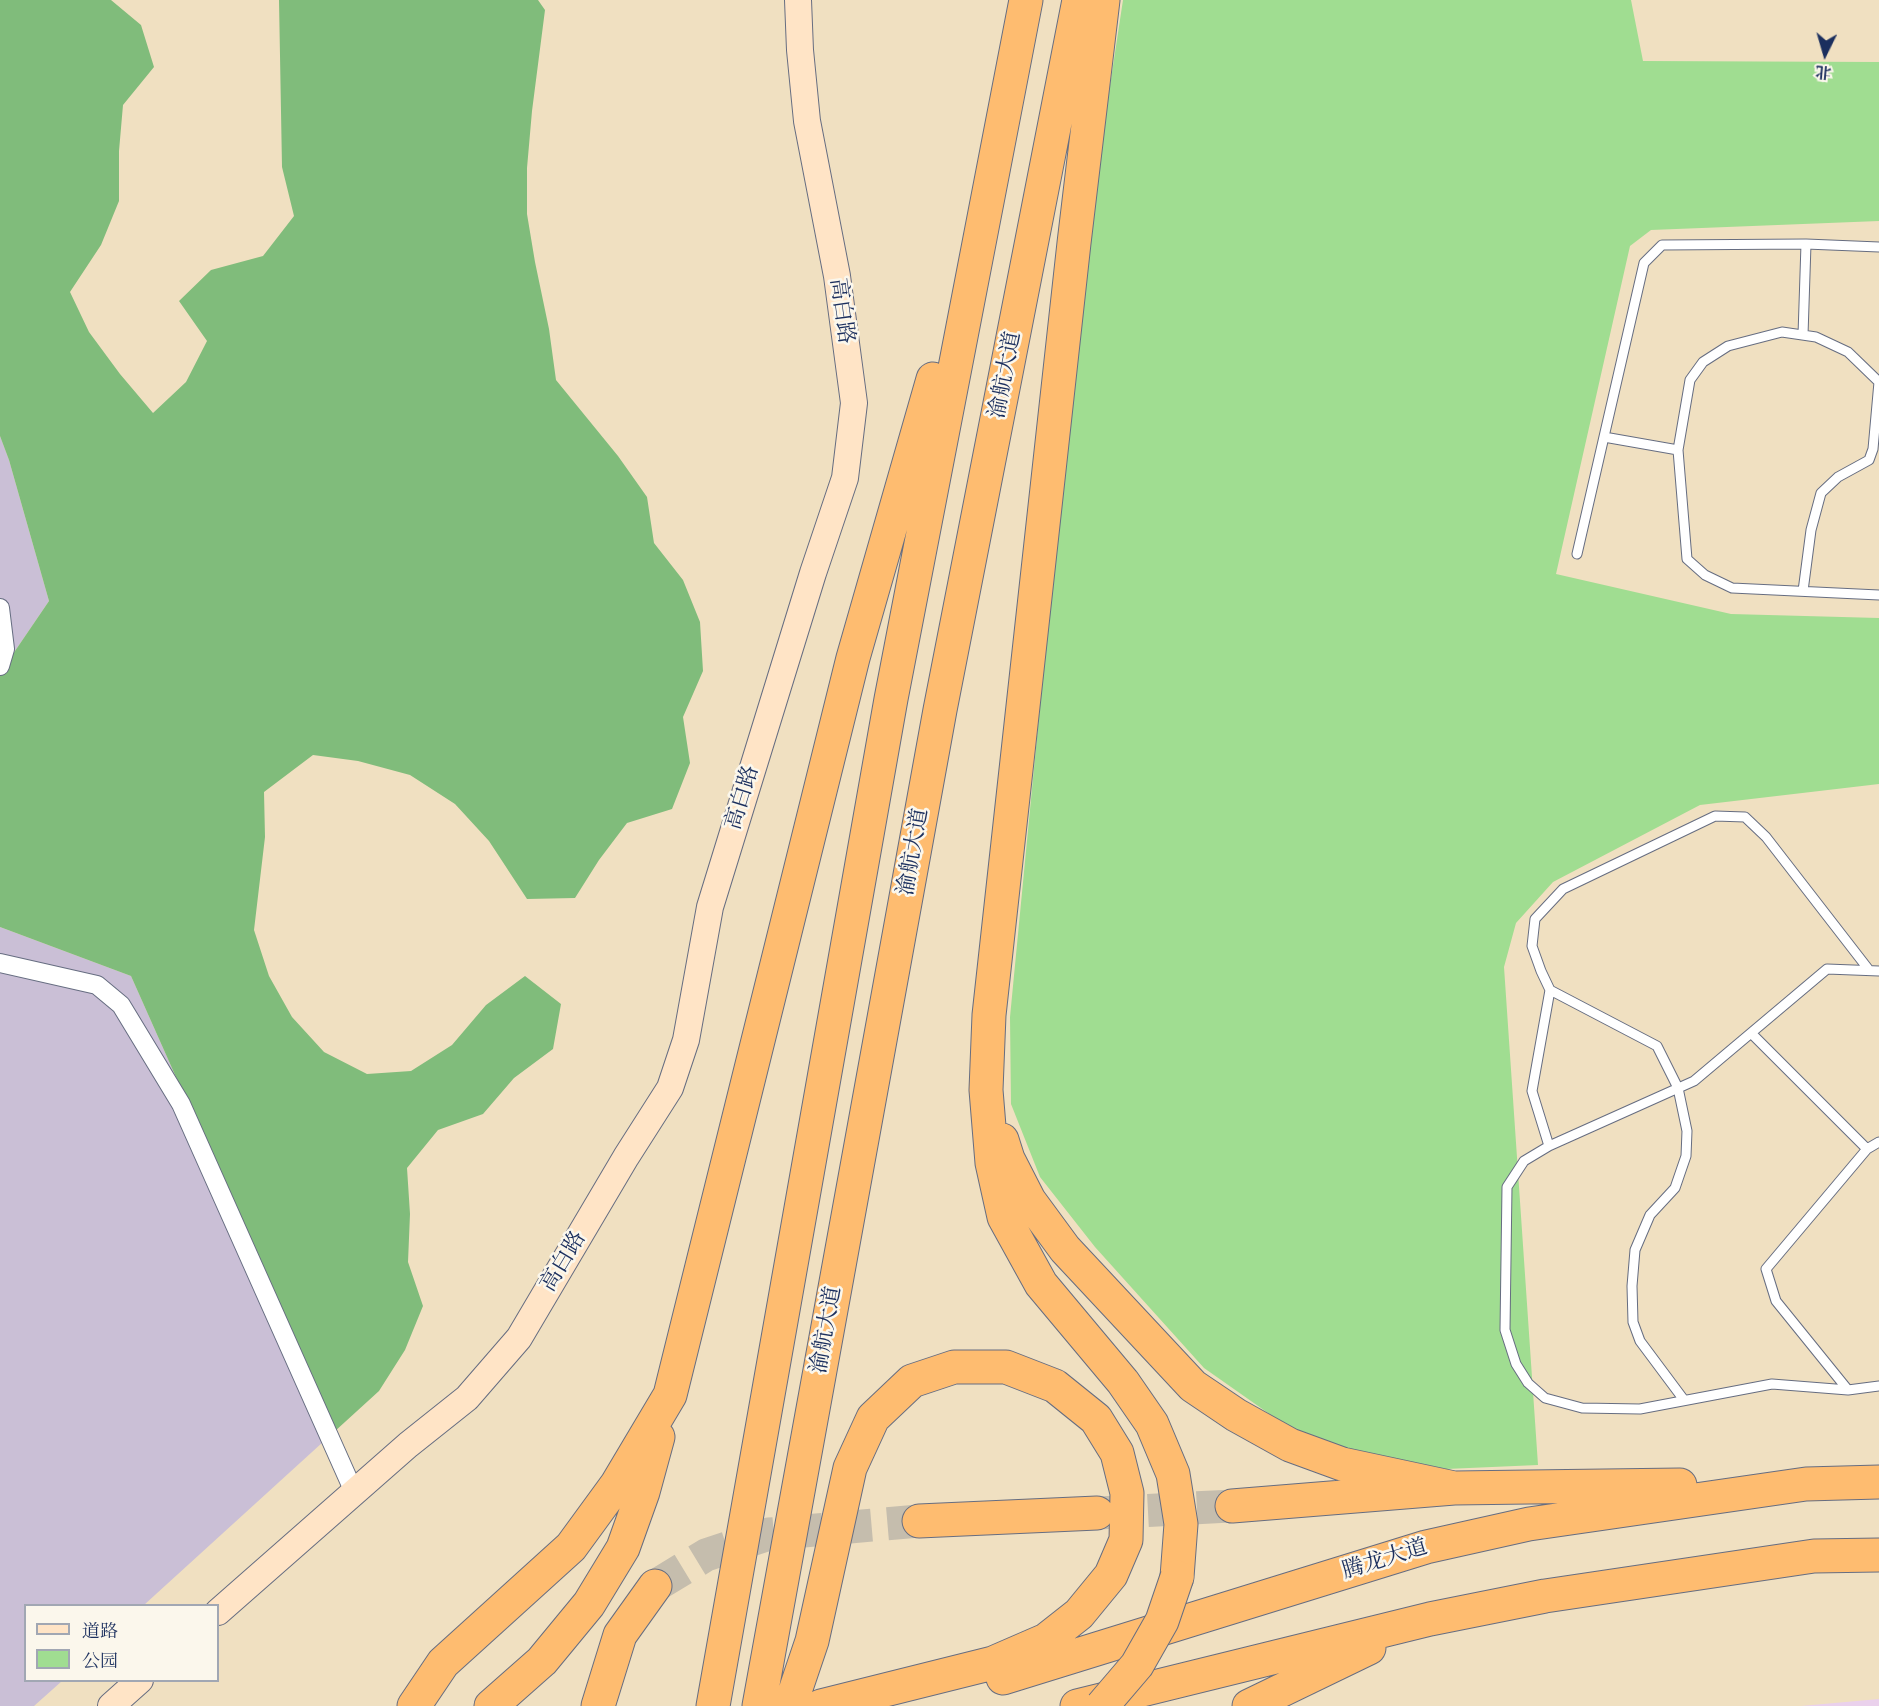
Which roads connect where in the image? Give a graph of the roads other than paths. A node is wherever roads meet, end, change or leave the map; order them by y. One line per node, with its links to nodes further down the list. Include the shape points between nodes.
1 (798, 0): 33 (street, 高白路, via 807,121 837,276 854,403 845,478 710,907 686,1040 670,1088 519,1338 467,1398)
2 (1026, 0): 5 (highway)
3 (1079, 0): 47 (highway, 渝航大道, via 940,710)
4 (1103, 0): 22 (highway, via 991,1003)
5 (994, 167): 28 (highway, via 853,658); 46 (highway, via 891,699)
6 (1806, 244): 7 (lane); 8 (lane); 10 (lane, via 1662,245 1644,263)
7 (1879, 247)
8 (1803, 335): 9 (lane, via 1848,352); 11 (lane, via 1782,332 1728,346 1703,362 1690,380)
9 (1879, 382): 13 (lane, via 1873,449 1869,460 1838,477 1821,493 1811,530)
10 (1604, 437): 11 (lane); 12 (lane)
11 (1678, 450): 13 (lane, via 1687,559 1705,575 1732,588)
12 (1577, 554)
13 (1803, 591): 14 (lane)
14 (1879, 595)
15 (0, 608): 16 (street, via 5,649)
16 (0, 666)
17 (0, 963): 33 (street, via 97,985 121,1005 181,1104)
18 (1874, 970): 19 (lane, via 1766,837 1745,817 1715,816 1563,890 1549,904 1535,919 1532,946); 20 (lane, via 1827,969)
19 (1550, 990): 21 (lane, via 1657,1046); 24 (lane, via 1532,1091)
20 (1751, 1033): 21 (lane, via 1694,1081); 25 (lane)
21 (1678, 1088): 24 (lane); 29 (lane, via 1687,1131 1686,1156 1675,1188 1650,1215 1635,1250 1632,1286 1633,1322 1640,1341)
22 (986, 1090): 32 (highway, via 1008,1159 1029,1200 1065,1249 1193,1386 1290,1445 1342,1464); 52 (highway, bridge, via 992,1163 1004,1217 1041,1284 1123,1382 1152,1424 1173,1474 1181,1524 1177,1578 1161,1621 1137,1665)
23 (1879, 1142): 25 (lane)
24 (1549, 1146): 29 (lane, via 1524,1161 1507,1187 1505,1330 1516,1364 1528,1383 1545,1398 1582,1408 1640,1408)
25 (1867, 1149): 27 (lane, via 1766,1269 1776,1301)
26 (1879, 1386): 27 (lane)
27 (1848, 1390): 29 (lane, via 1772,1384)
28 (670, 1395): 44 (highway, via 617,1484 571,1547 443,1663); 45 (highway, via 623,1548 589,1604 542,1661)
29 (1684, 1400)
30 (1879, 1482): 31 (highway, 腾龙大道)
31 (1806, 1484): 32 (highway); 50 (highway, 腾龙大道, via 1529,1524 1426,1547 957,1693)
32 (1454, 1488): 34 (highway)
33 (354, 1492): 39 (street, 高白路)
34 (1232, 1506)
35 (1096, 1513): 36 (highway)
36 (919, 1521)
37 (1879, 1555): 40 (highway, via 1814,1556 1545,1596)
38 (655, 1586): 42 (highway, via 620,1635)
39 (219, 1611)
40 (1430, 1619): 51 (highway); 53 (highway)
41 (138, 1682): 43 (street)
42 (598, 1704)
43 (111, 1706)
44 (414, 1706)
45 (491, 1706)
46 (713, 1706)
47 (759, 1706)
48 (790, 1706): 49 (highway, via 812,1641 850,1468 873,1418 912,1381 954,1367 1006,1367 1055,1386 1096,1419 1117,1453 1127,1493 1126,1539 1111,1575 1079,1614 1046,1640 993,1664)
49 (821, 1706)
50 (904, 1706)
51 (1077, 1706)
52 (1102, 1706)
53 (1249, 1706)

